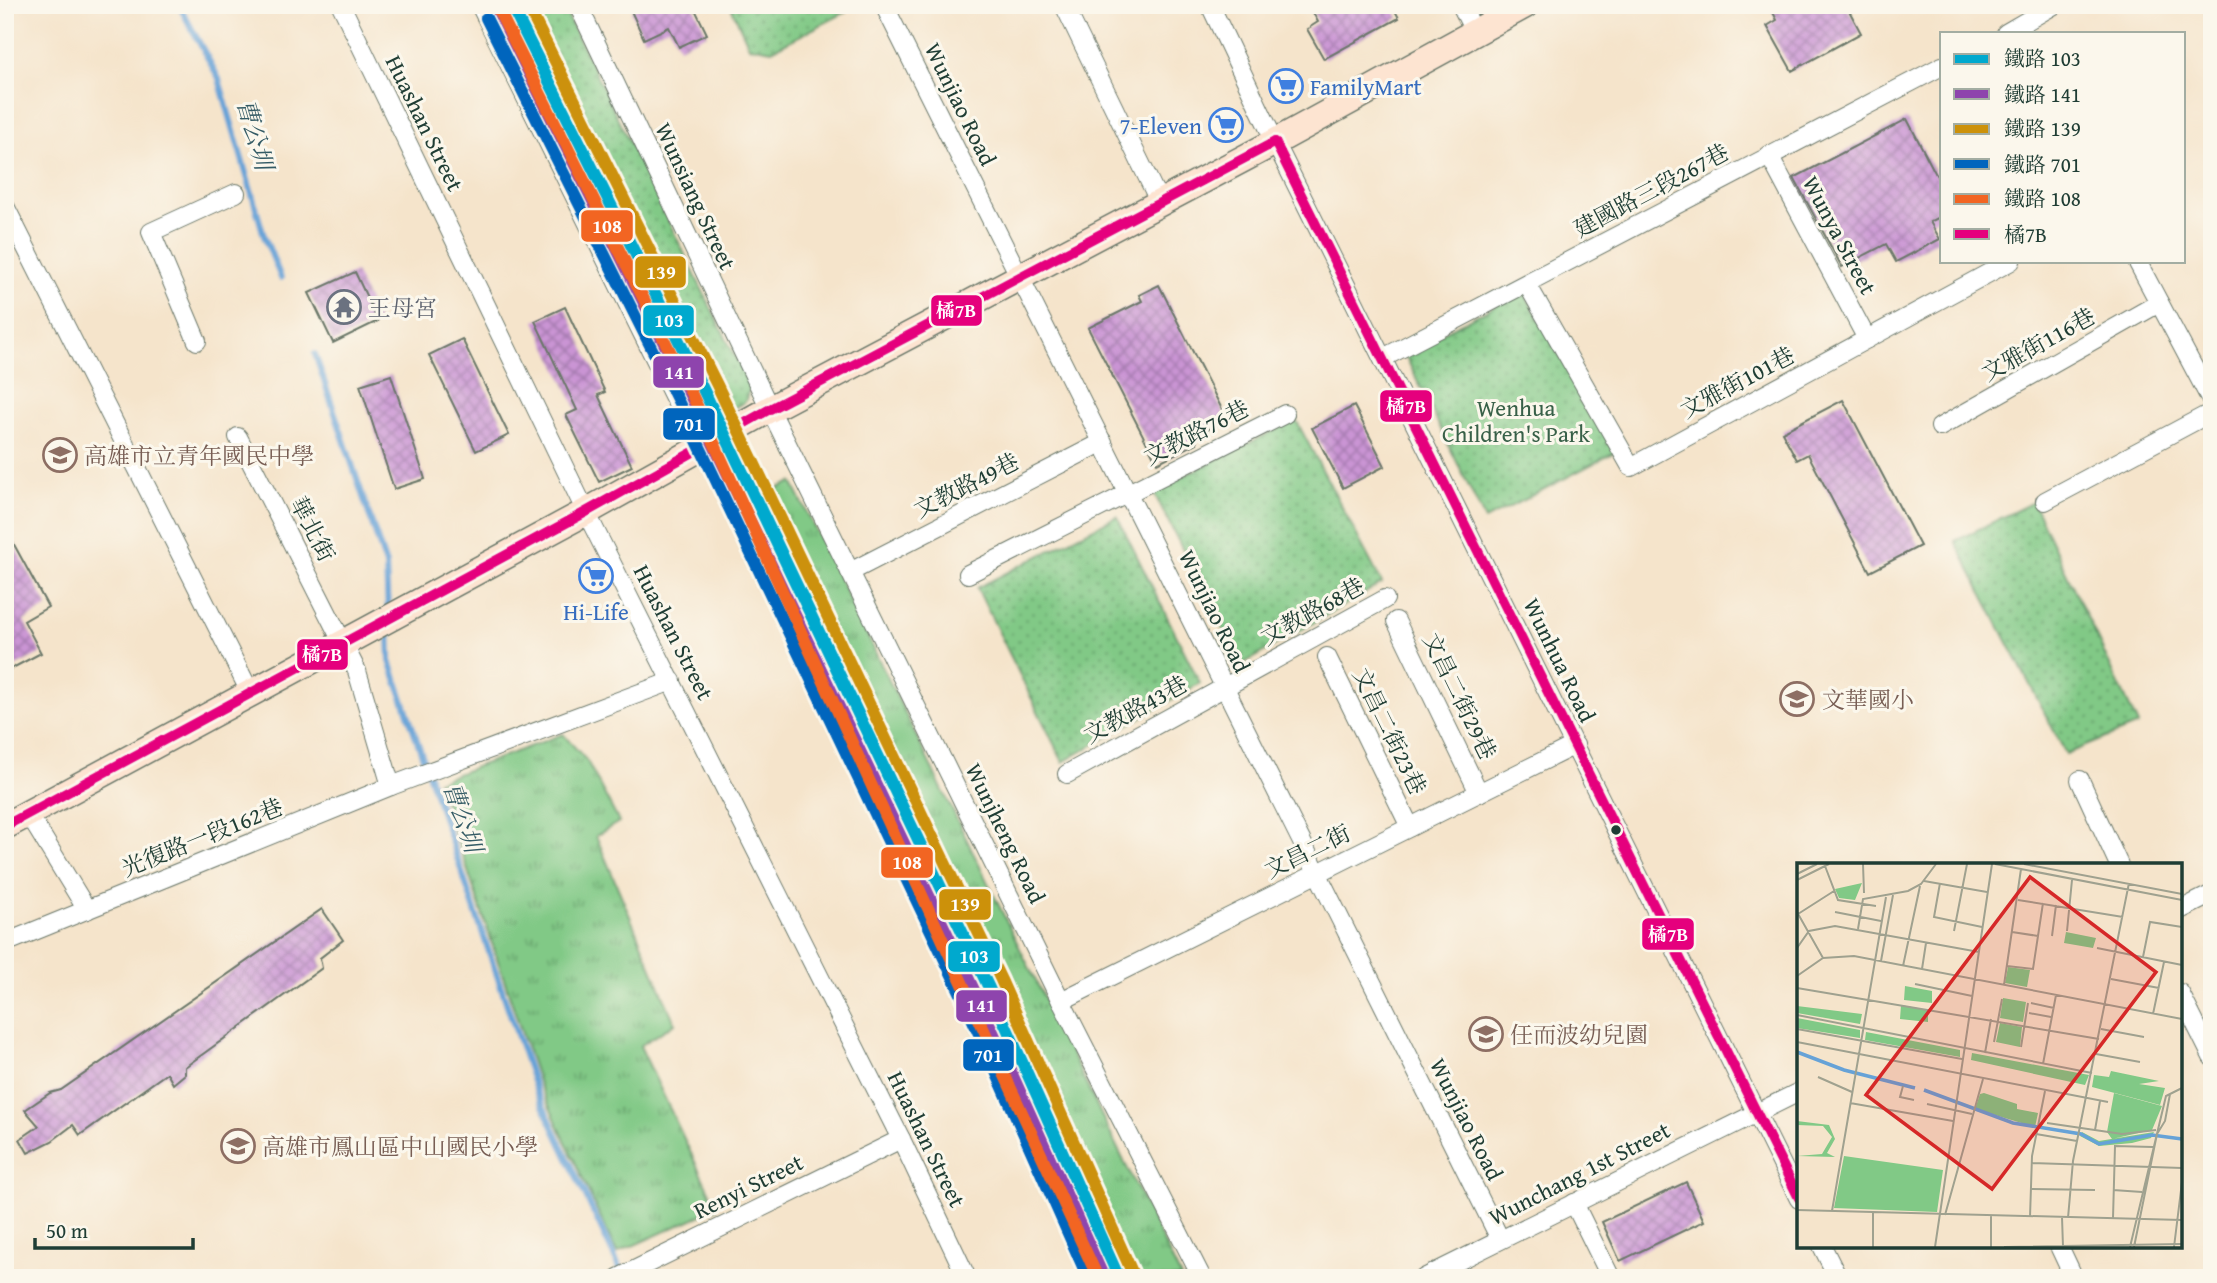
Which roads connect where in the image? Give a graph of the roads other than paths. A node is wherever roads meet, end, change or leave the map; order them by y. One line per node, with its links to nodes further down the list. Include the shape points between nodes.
1 (341, 5): 36 (street, Huashan Street)
2 (480, 5): 33 (street)
3 (578, 5): 27 (street, Wunsiang Street)
4 (884, 5): 20 (street, Wunjiao Road)
5 (1064, 5): 16 (street)
6 (1210, 5): 13 (street, Wunhua Road)
7 (1461, 5): 11 (street)
8 (1525, 5): 11 (street)
9 (2053, 5): 10 (street)
10 (2011, 32)
11 (1475, 33): 13 (street)
12 (1940, 67): 14 (street, 建國路三段267巷)
13 (1275, 142): 16 (street); 25 (street, Wunhua Road)
14 (1769, 155): 21 (street, 建國路三段267巷); 23 (street, Wunya Street)
15 (236, 193): 24 (street, via 151,232)
16 (1160, 203): 20 (street)
17 (5, 206): 45 (street)
18 (2009, 262): 23 (street, 文雅街101巷)
19 (2138, 262): 22 (street)
20 (1019, 277): 27 (street); 32 (street, Wunjiao Road)
21 (1527, 284): 23 (street, 文雅街101巷, via 1631,467); 25 (street, 建國路三段267巷)
22 (2160, 303): 26 (street); 30 (street, 文雅街116巷)
23 (1867, 339)
24 (197, 341)
25 (1383, 358): 46 (street, Wunhua Road)
26 (2212, 402)
27 (770, 409): 33 (street); 37 (street, Wunjheng Road)
28 (2212, 412): 35 (street)
29 (1285, 414): 34 (street, 文教路76巷)
30 (1940, 427)
31 (238, 437): 41 (street, 華北街)
32 (1103, 442): 34 (street, Wunjiao Road); 37 (street, 文教路49巷)
33 (699, 448): 36 (street)
34 (1129, 493): 38 (street, 文教路76巷); 44 (street, Wunjiao Road)
35 (2045, 501)
36 (586, 512): 41 (street); 43 (street, Huashan Street)
37 (850, 572): 61 (street, Wunjheng Road)
38 (968, 574)
39 (1385, 599): 44 (street, 文教路68巷)
40 (1396, 621): 50 (street, 文昌二街29巷)
41 (344, 644): 45 (street); 49 (street, 華北街, via 357,671)
42 (1327, 657): 53 (street, 文昌二街23巷)
43 (672, 681): 49 (street, 光復路一段162巷); 65 (street, Huashan Street)
44 (1226, 687): 47 (street, 文教路43巷); 55 (street, Wunjiao Road)
45 (251, 694): 51 (street)
46 (1574, 745): 50 (street, 文昌二街); 64 (street, Wunhua Road)
47 (1067, 774)
48 (2080, 780): 54 (street)
49 (391, 786): 58 (street, 光復路一段162巷)
50 (1479, 793): 53 (street, 文昌二街)
51 (29, 813): 52 (street); 58 (street)
52 (5, 826)
53 (1410, 827): 55 (street, 文昌二街)
54 (2118, 863)
55 (1318, 873): 61 (street, 文昌二街); 68 (street, Wunjiao Road)
56 (2212, 894): 57 (street)
57 (2182, 909)
58 (87, 910): 59 (street, 光復路一段162巷)
59 (5, 943)
60 (2182, 997): 62 (street)
61 (1061, 1001): 73 (street, Wunjheng Road)
62 (2212, 1057)
63 (1797, 1093): 64 (street, Wunchang 1st Street)
64 (1756, 1112): 66 (street, Wunhua Road); 67 (street, Wunchang 1st Street)
65 (901, 1139): 71 (street, Renyi Street); 72 (street, Huashan Street)
66 (1797, 1195)
67 (1574, 1203): 68 (street, Wunchang 1st Street); 75 (street)
68 (1500, 1240): 74 (street, Wunchang 1st Street)
69 (1823, 1248): 76 (street)
70 (2060, 1248): 77 (street)
71 (622, 1275)
72 (967, 1278)
73 (1202, 1278)
74 (1424, 1278)
75 (1611, 1278)
76 (1838, 1278)
77 (2074, 1278)

